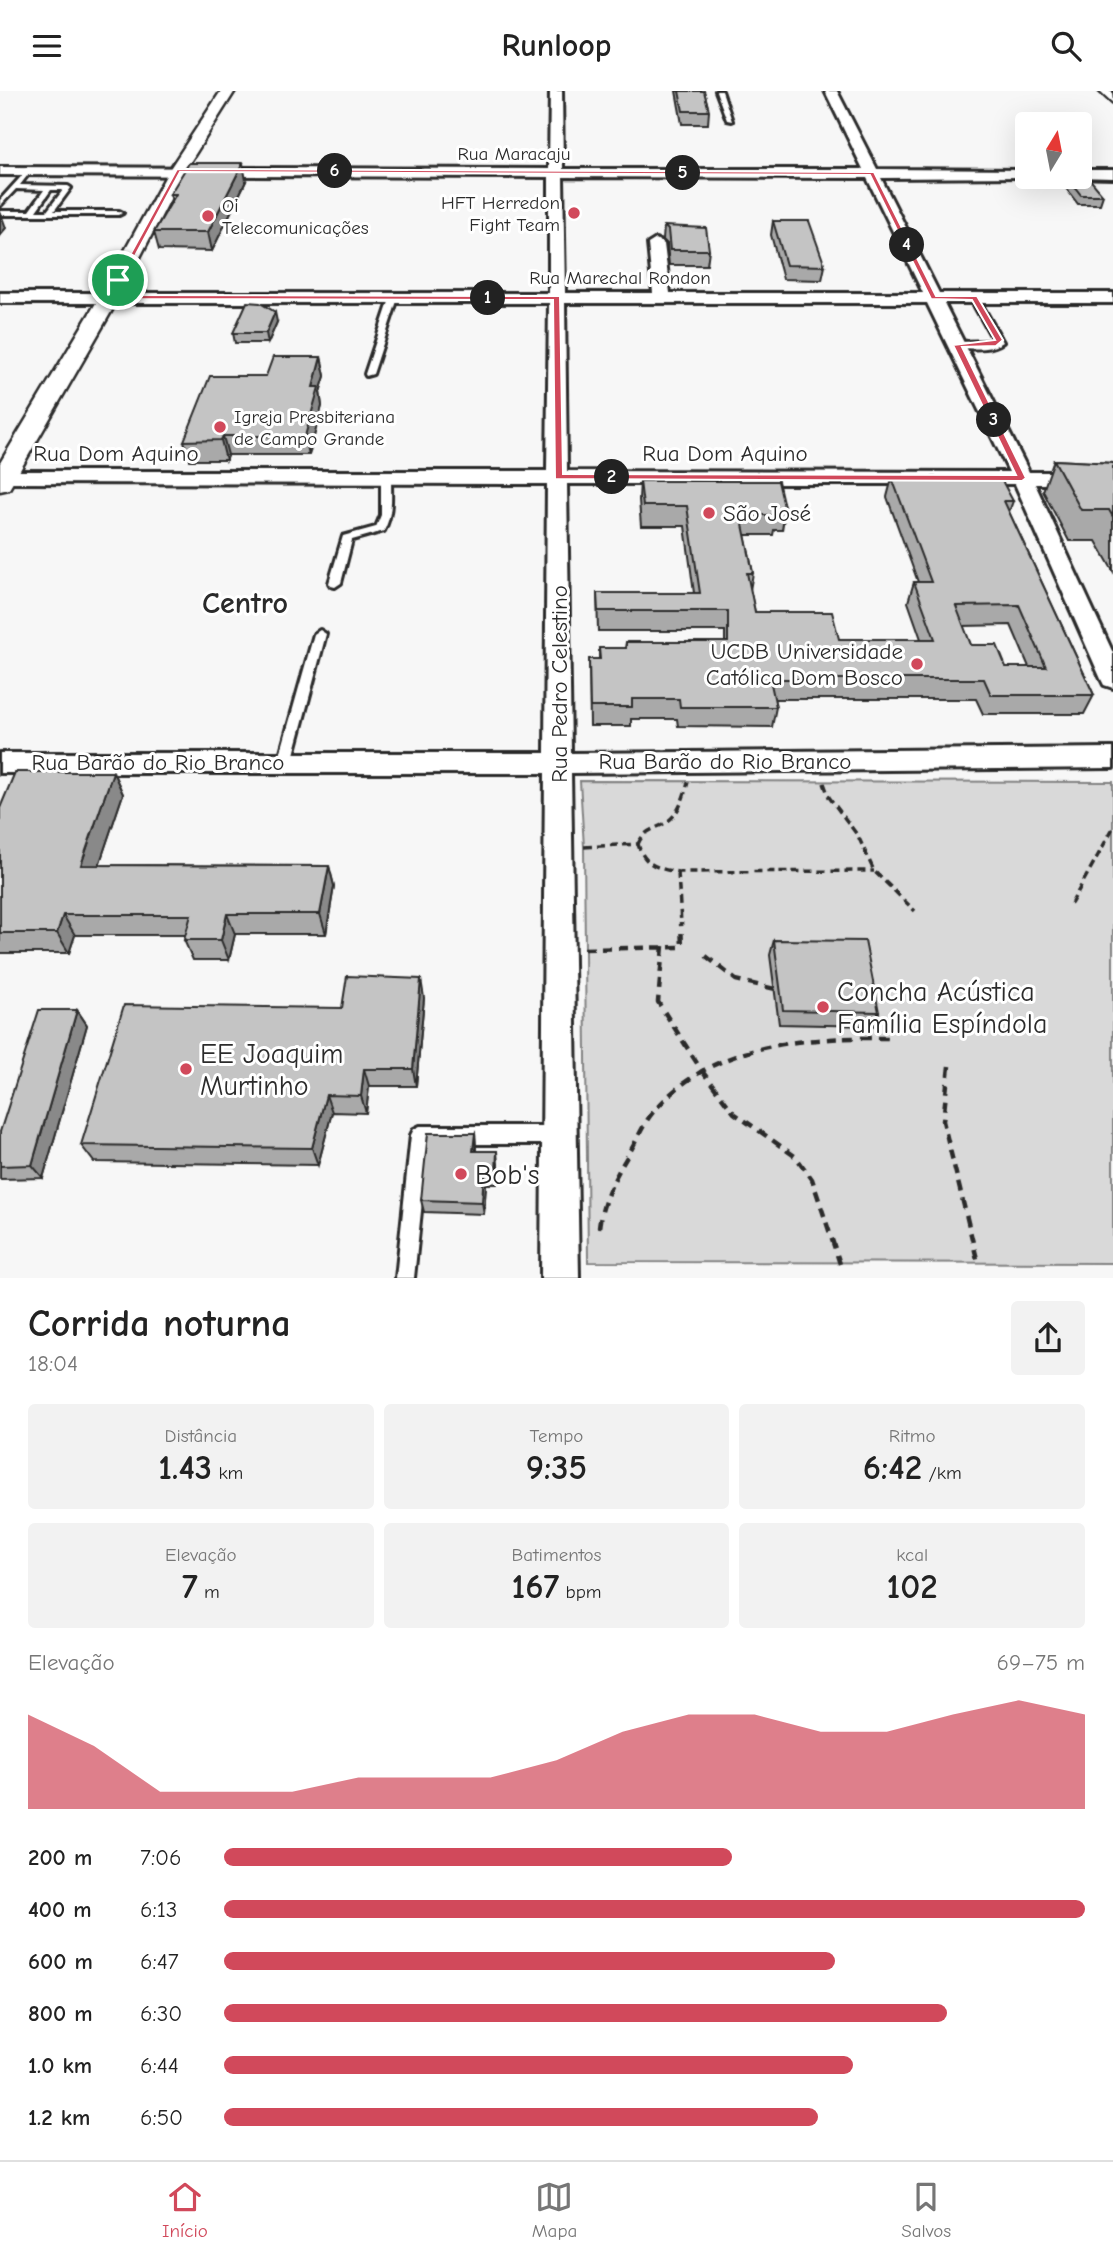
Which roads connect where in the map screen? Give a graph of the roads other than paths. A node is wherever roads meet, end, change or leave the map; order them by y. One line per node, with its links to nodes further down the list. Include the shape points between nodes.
1 (228, 91): 8 (street)
2 (556, 91): 12 (street, Rua Pedro Celestino)
3 (719, 91): 7 (lane)
4 (831, 91): 13 (street)
5 (1106, 91): 6 (street)
6 (1113, 99)
7 (730, 120)
8 (177, 170): 10 (street, Rua Maracaju); 12 (street, Rua Maracaju); 25 (street)
9 (0, 171): 10 (street, Rua Maracaju)
10 (28, 171): 16 (lane)
11 (1092, 171): 15 (street)
12 (557, 172): 13 (street, Rua Maracaju); 27 (street, Rua Pedro Celestino)
13 (872, 174): 14 (street, Rua Maracaju); 29 (street)
14 (1015, 174)
15 (1113, 174)
16 (15, 187): 17 (lane); 18 (lane)
17 (49, 187): 20 (lane); 21 (lane, via 68,188)
18 (0, 204)
19 (0, 213): 20 (lane)
20 (31, 213): 21 (lane)
21 (49, 213): 22 (lane)
22 (119, 213)
23 (656, 244): 28 (street)
24 (0, 297): 25 (street, Rua Marechal Rondon)
25 (109, 297): 26 (street, Rua Marechal Rondon); 38 (street)
26 (394, 298): 27 (street, Rua Marechal Rondon); 33 (lane)
27 (557, 298): 28 (street, Rua Marechal Rondon); 34 (street, Rua Pedro Celestino)
28 (662, 298): 29 (street, Rua Marechal Rondon)
29 (933, 298): 30 (street, Rua Marechal Rondon); 32 (street)
30 (974, 298): 31 (street, Rua Marechal Rondon); 32 (lane, via 999,342)
31 (1113, 298)
32 (957, 345): 36 (street)
33 (369, 374)
34 (558, 477): 35 (street, Rua Dom Aquino); 36 (street, Rua Dom Aquino); 45 (street, Rua Pedro Celestino)
35 (386, 478): 38 (street, Rua Dom Aquino); 39 (lane, via 385,520 380,529 347,538)
36 (1022, 478): 37 (street, Rua Dom Aquino); 41 (street)
37 (1113, 478)
38 (1, 479)
39 (335, 583)
40 (320, 634): 44 (lane)
41 (1113, 679)
42 (1113, 758): 45 (street, Rua Barão do Rio Branco)
43 (0, 762): 44 (street, Rua Barão do Rio Branco)
44 (285, 762): 45 (street, Rua Barão do Rio Branco)
45 (559, 763): 46 (street, Rua Pedro Celestino)
46 (560, 1135): 47 (lane, via 420,1135); 48 (street, Rua Pedro Celestino)
47 (405, 1278)
48 (560, 1278)

